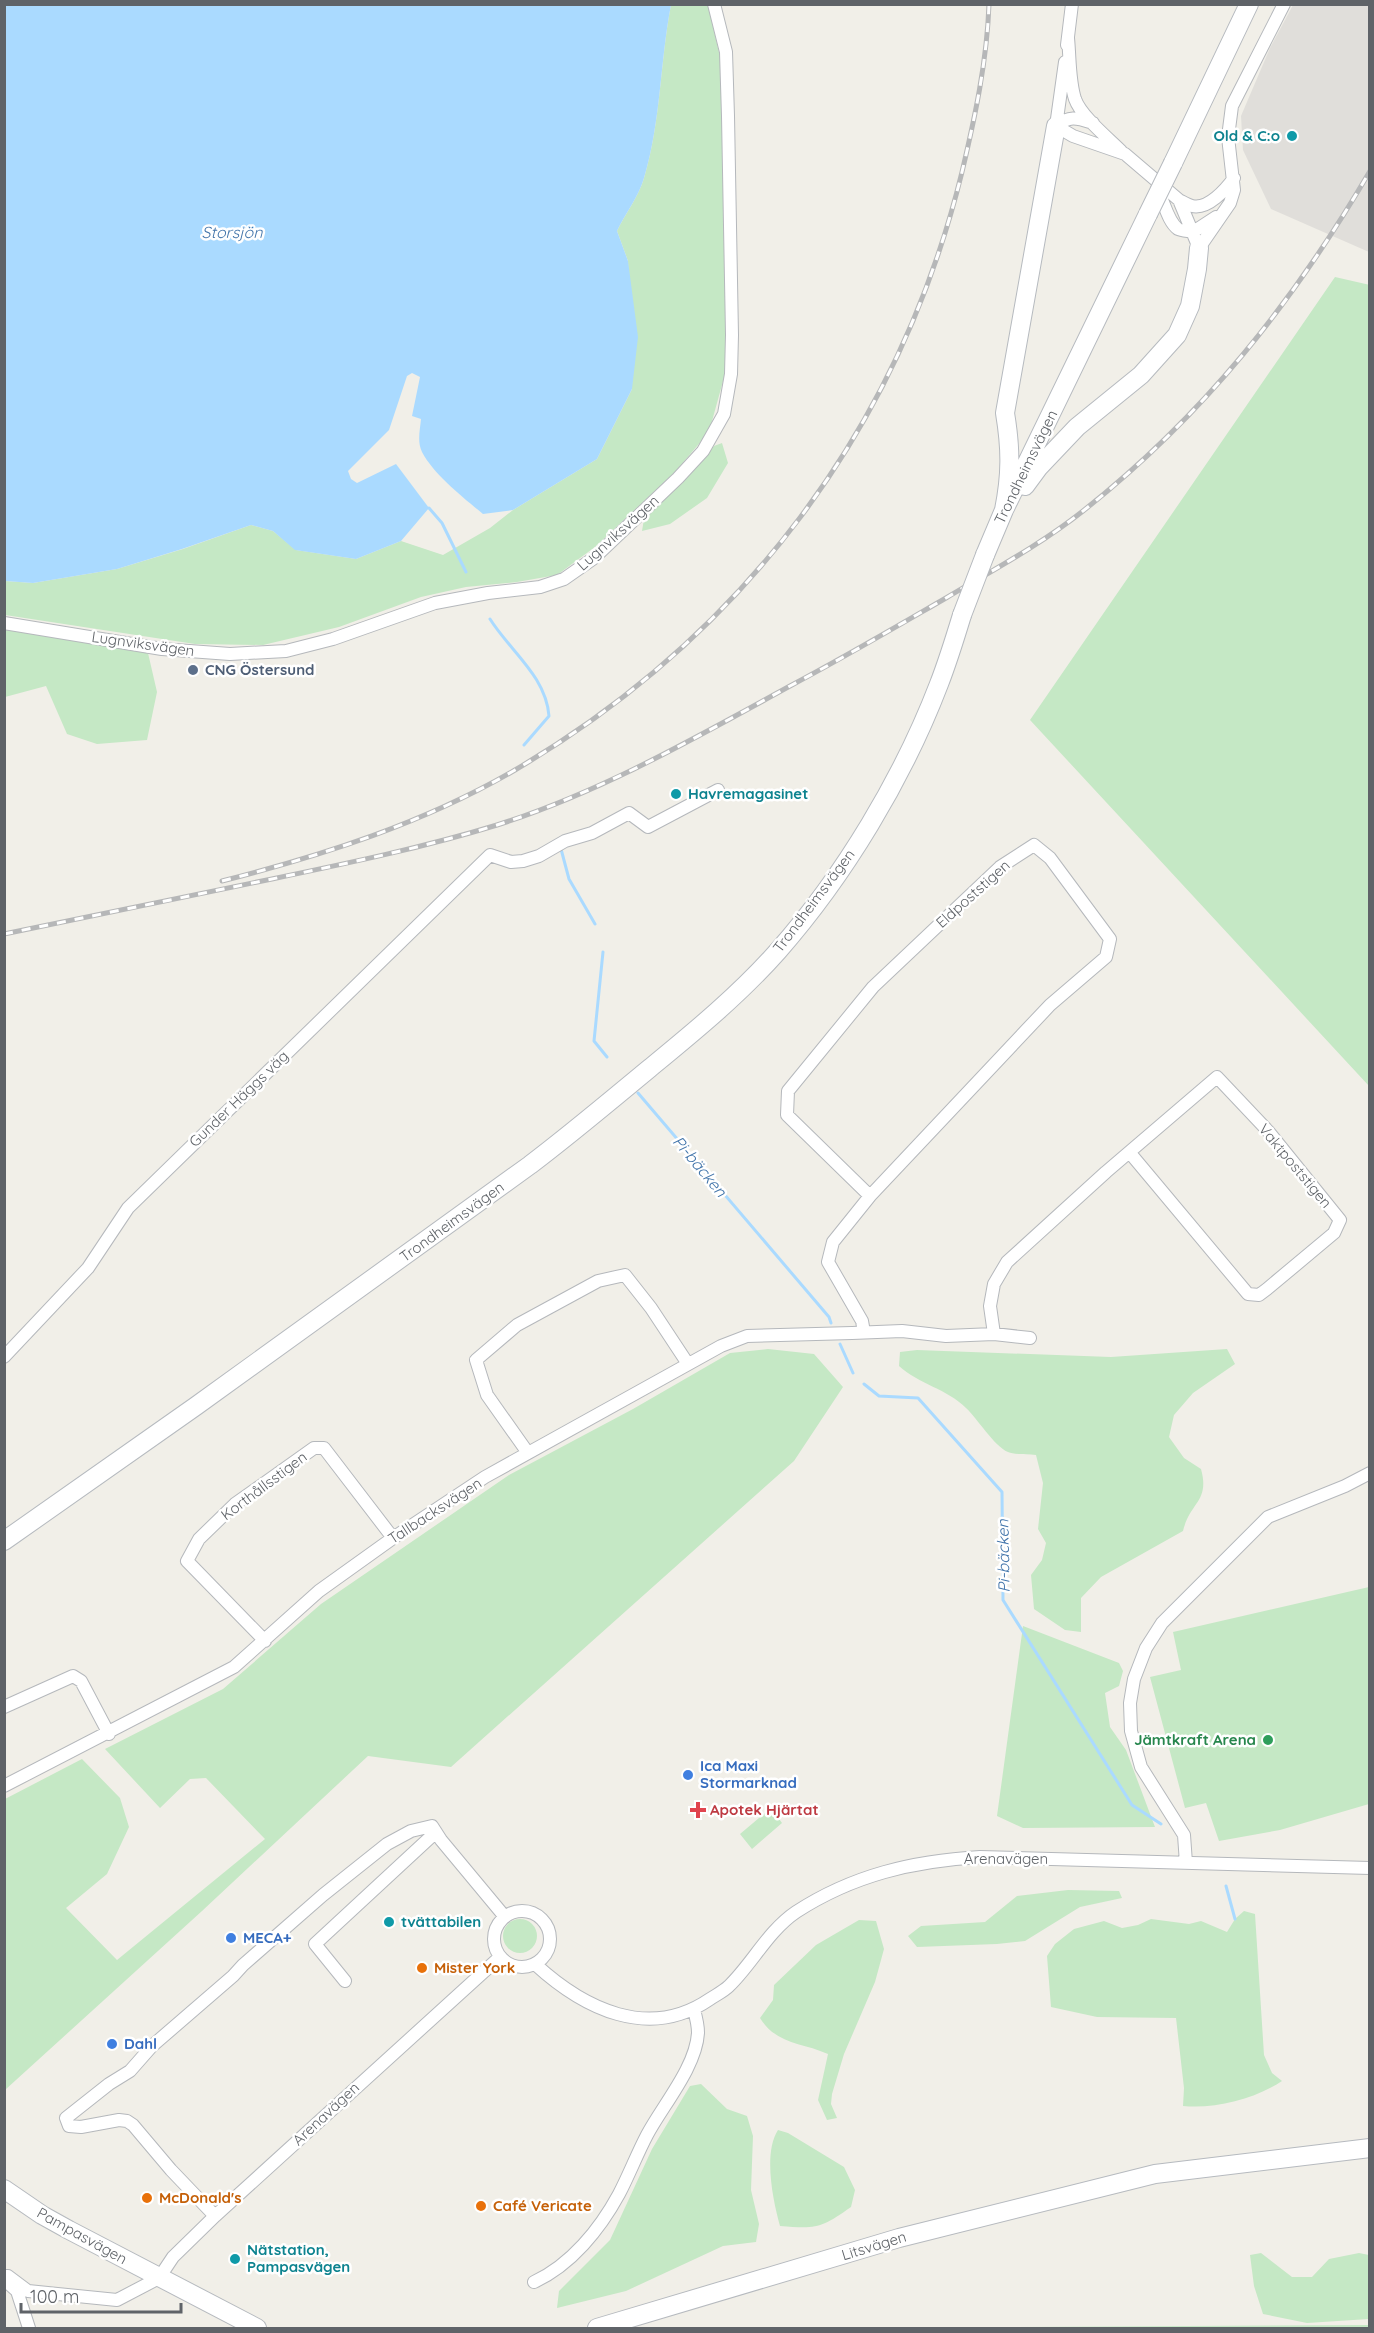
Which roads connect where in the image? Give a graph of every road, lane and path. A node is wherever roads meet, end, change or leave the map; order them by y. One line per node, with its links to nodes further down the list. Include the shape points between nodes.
1 (714, 4): 14 (street, Lugnviksvägen, via 726,52 728,116 732,335 724,414 678,478 594,558 564,579 540,587 435,603 286,651 230,654 162,649)
2 (1072, 4): 5 (street)
3 (1249, 4): 13 (main road, Trondheimsvägen, bridge)
4 (1284, 4): 10 (street, via 1232,106 1228,137)
5 (1068, 39): 6 (street, via 1076,101); 7 (street)
6 (1093, 123): 7 (street, via 1065,119); 8 (street)
7 (1056, 126): 8 (street); 13 (main road, via 1005,413 1010,477)
8 (1125, 154): 9 (street)
9 (1144, 171): 11 (street); 12 (street, via 1164,199 1171,221)
10 (1234, 178): 11 (street, via 1218,196 1202,205 1194,207); 12 (street, via 1230,203)
11 (1179, 200): 12 (street)
12 (1196, 240): 13 (main road, via 1190,306 1177,335 1141,375 1046,459)
13 (1002, 516): 26 (main road, Trondheimsvägen, bridge, via 939,684 880,805 805,918 734,996 530,1165)
14 (4, 623)
15 (718, 790): 21 (street, Gunder Häggs väg, via 648,828 629,813 524,861 511,862 490,855 128,1208 78,1281)
16 (1130, 1153): 16 (street, Vaktpoststigen, via 1217,1077 1268,1131 1340,1220 1334,1233 1268,1289 1259,1295 1248,1294); 19 (street, Vaktpoststigen, via 1007,1263 994,1284 990,1306)
17 (870, 1196): 17 (street, Eldpoststigen, via 1050,1005 1106,957 1110,939 1050,858 1034,845 1000,867 873,987 788,1091 787,1115); 18 (street, Eldpoststigen, via 833,1242 828,1262)
18 (863, 1327): 19 (street, Tallbacksvägen, via 946,1336); 22 (street, Tallbacksvägen, via 747,1336)
19 (994, 1334): 20 (street, Tallbacksvägen)
20 (1030, 1338)
21 (4, 1357)
22 (688, 1364): 23 (street, Tallbacksvägen); 23 (street, via 625,1275 598,1281 518,1325 476,1360 487,1395)
23 (528, 1453): 25 (street, Tallbacksvägen)
24 (1370, 1473): 32 (street, via 1268,1518 1162,1623 1146,1648 1134,1679 1131,1731 1141,1767 1184,1835)
25 (393, 1538): 27 (street, Tallbacksvägen, via 319,1591); 27 (street, Korthållsstigen, via 324,1448 314,1448 235,1504 199,1539 187,1561)
26 (4, 1541)
27 (265, 1641): 29 (street, Tallbacksvägen, via 234,1667)
28 (4, 1707): 29 (street, via 73,1676 81,1681)
29 (109, 1734): 30 (street, Tallbacksvägen)
30 (4, 1786)
31 (438, 1836): 34 (street); 37 (street, via 315,1944); 41 (street, via 432,1826 411,1831 387,1844 243,1965 152,2046 130,2071 66,2118 69,2126 118,2120 133,2125)
32 (1186, 1863): 33 (street, Arenavägen); 38 (street, Arenavägen, via 980,1857 893,1868 838,1888 794,1914 728,1987)
33 (1370, 1868)
34 (505, 1917): 35 (street, via 494,1933); 36 (street, via 522,1911 542,1919 550,1939 543,1958)
35 (500, 1957): 36 (street, via 516,1966); 41 (street, Arenavägen)
36 (535, 1964): 38 (street, Arenavägen, via 574,1995 610,2013 639,2019)
37 (345, 1981)
38 (694, 2010): 44 (street, via 698,2035 687,2069 647,2134 619,2193 568,2260)
39 (1370, 2148): 47 (main road, Litsvägen, via 1155,2174 899,2238)
40 (4, 2189): 43 (main road, Pampasvägen, via 42,2215)
41 (215, 2216): 43 (street, Arenavägen, via 173,2257)
42 (4, 2278): 43 (street, via 8,2276 28,2291 117,2300); 45 (street, via 17,2291)
43 (159, 2278): 46 (main road, Pampasvägen)
44 (534, 2282)
45 (29, 2328)
46 (257, 2328)
47 (597, 2328)

